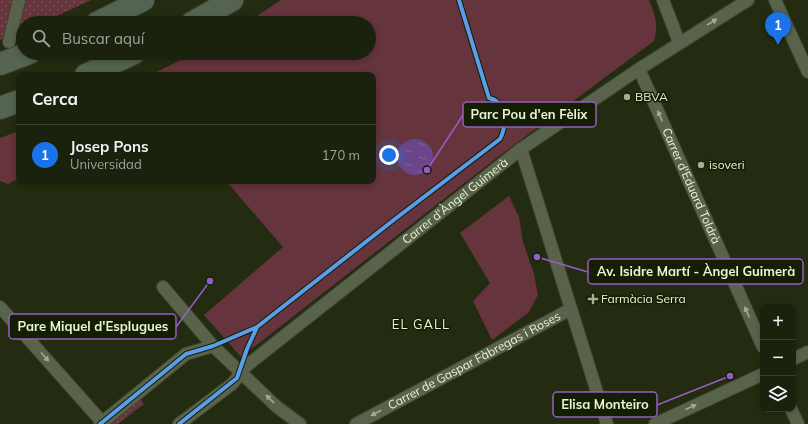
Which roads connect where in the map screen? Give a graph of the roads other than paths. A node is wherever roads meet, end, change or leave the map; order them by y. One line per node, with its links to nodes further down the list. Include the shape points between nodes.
1 (19, 0): 9 (street)
2 (143, 0): 7 (highway)
3 (232, 0): 8 (highway)
4 (663, 0): 10 (street)
5 (748, 0): 10 (street, Carrer d'Àngel Guimerà, one-way to 5)
6 (775, 0): 16 (street)
7 (111, 16)
8 (204, 16)
9 (9, 42)
10 (679, 42): 14 (street, Carrer d'Àngel Guimerà)
11 (16, 58): 13 (highway)
12 (119, 60): 15 (highway)
13 (0, 64)
14 (639, 69): 19 (street, Carrer d'Àngel Guimerà); 23 (street, Carrer d'Eduard Toldrà, one-way to 14)
15 (93, 72)
16 (808, 72)
17 (16, 102): 18 (highway)
18 (0, 108)
19 (521, 149): 22 (street); 27 (street, Carrer d'Àngel Guimerà)
20 (163, 287): 24 (street)
21 (0, 307): 30 (street, one-way to 30)
22 (571, 309): 33 (street, Carrer de Gaspar Fàbregas i Roses, one-way to 33); 34 (street)
23 (760, 340)
24 (214, 346): 27 (street); 30 (street, via 186,354)
25 (808, 352): 26 (street)
26 (796, 358)
27 (240, 371): 31 (street, Carrer d'Àngel Guimerà, via 232,384); 32 (street, one-way to 27, via 277,407)
28 (760, 375): 35 (street, one-way to 28)
29 (792, 412): 36 (street)
30 (101, 423)
31 (179, 424)
32 (300, 424)
33 (356, 424)
34 (607, 424)
35 (655, 424)
36 (798, 424)

